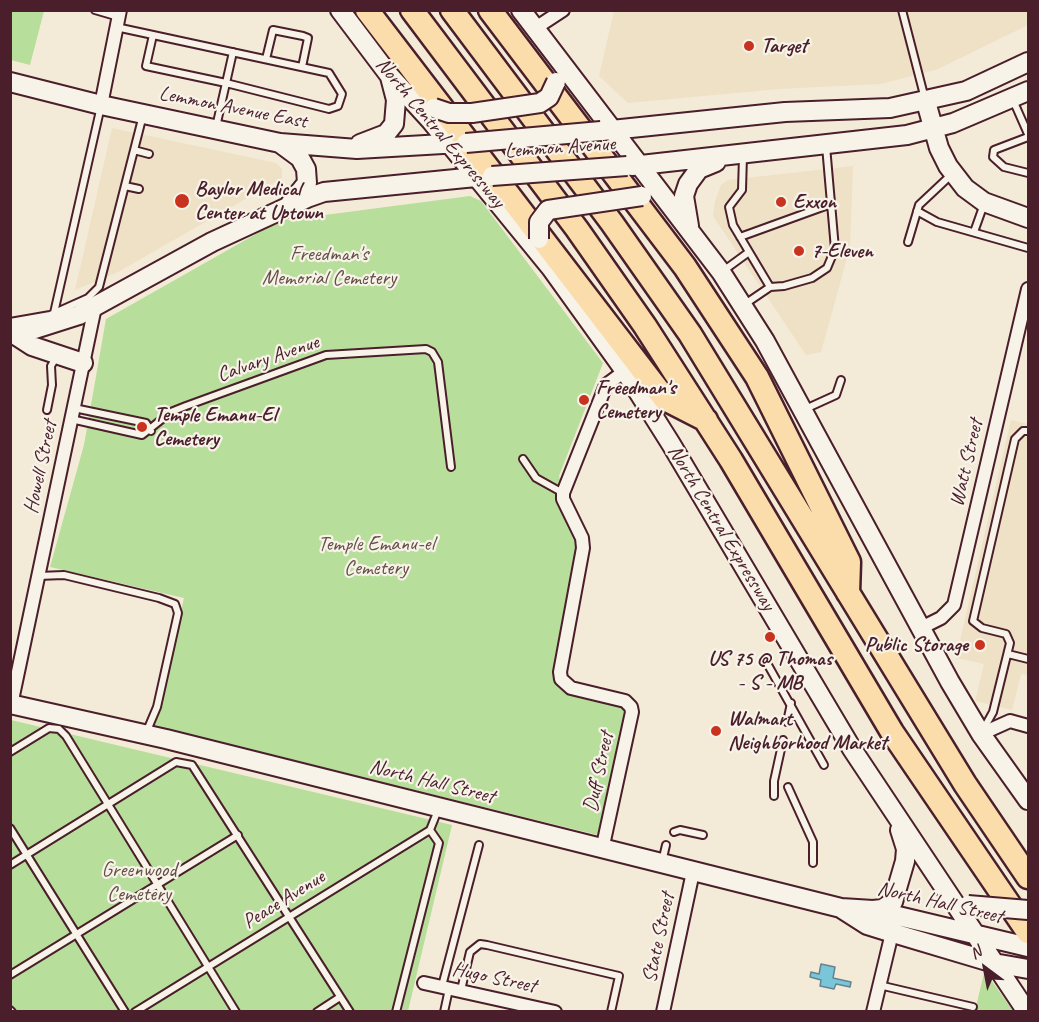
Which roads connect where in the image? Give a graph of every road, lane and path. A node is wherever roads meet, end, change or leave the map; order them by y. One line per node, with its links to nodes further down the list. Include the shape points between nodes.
1 (95, 10): 10 (lane)
2 (340, 10): 18 (main road, North Central Expressway)
3 (367, 10): 70 (highway, via 664,399)
4 (412, 10): 70 (highway, North Central Expressway, via 588,244)
5 (452, 10): 77 (highway, via 658,287 730,395)
6 (490, 10): 77 (highway, via 686,267 751,369 786,431 849,562)
7 (521, 10): 11 (main road)
8 (563, 10): 11 (street)
9 (902, 10): 22 (lane)
10 (118, 18): 12 (lane); 23 (street)
11 (534, 28): 15 (main road)
12 (153, 35): 13 (lane); 20 (lane, via 146,66)
13 (233, 52): 14 (lane); 20 (lane)
14 (266, 59): 17 (lane); 17 (lane, via 273,30 293,34 308,38)
15 (557, 61): 18 (main road, bridge, via 556,82 549,97 540,103 472,113 449,113 434,108); 28 (main road)
16 (1029, 62): 22 (main road, Lemmon Avenue, via 966,91)
17 (302, 67): 20 (lane, via 329,73 342,94 338,105 329,109)
18 (389, 75): 31 (main road, North Central Expressway); 33 (main road, via 397,110 390,130 360,144)
19 (10, 82): 23 (main road, Lemmon Avenue East)
20 (226, 83): 27 (lane)
21 (1021, 95): 25 (lane); 26 (main road, Lemmon Avenue)
22 (926, 102): 26 (main road); 28 (main road, Lemmon Avenue)
23 (101, 105): 24 (main road, Lemmon Avenue East); 61 (lane)
24 (143, 114): 27 (main road, Lemmon Avenue East); 34 (lane)
25 (1026, 122): 29 (lane)
26 (933, 129): 32 (main road, Lemmon Avenue); 39 (main road)
27 (216, 130): 30 (main road, Lemmon Avenue East)
28 (607, 131): 31 (main road, Lemmon Avenue, bridge); 37 (main road)
29 (1029, 135): 38 (lane, via 994,150 993,157 1004,167)
30 (280, 143): 33 (main road, Lemmon Avenue East); 46 (main road, via 300,158 307,176 303,191)
31 (458, 143): 33 (main road, Lemmon Avenue East, via 387,149); 40 (main road, North Central Expressway)
32 (826, 144): 36 (main road, Lemmon Avenue); 44 (lane)
33 (328, 147)
34 (134, 150): 35 (lane); 41 (lane)
35 (149, 154)
36 (739, 155): 37 (main road, Lemmon Avenue); 49 (main road, via 699,169 692,176 684,195); 51 (lane, via 742,190 729,207)
37 (633, 166): 40 (main road, Lemmon Avenue, bridge); 45 (main road)
38 (1029, 173)
39 (953, 174): 43 (main road); 47 (lane, via 927,195)
40 (484, 176): 46 (main road, Lemmon Avenue, via 324,192); 55 (main road, North Central Expressway)
41 (125, 186): 42 (lane); 61 (lane, via 99,287 88,298)
42 (139, 189)
43 (984, 202): 48 (main road); 50 (lane)
44 (831, 204): 51 (lane); 57 (lane, via 834,249 827,268 812,278)
45 (672, 206): 49 (main road); 55 (main road, bridge, via 642,196 548,210 539,222 539,239)
46 (287, 207): 60 (main road, Lemmon Avenue)
47 (917, 211): 50 (lane, via 937,222); 52 (lane)
48 (1029, 218)
49 (689, 228): 56 (main road)
50 (974, 232): 53 (lane)
51 (740, 237): 54 (lane)
52 (908, 242)
53 (1029, 248)
54 (749, 252): 56 (lane); 57 (lane)
55 (551, 268): 65 (main road, North Central Expressway)
56 (721, 272): 59 (main road)
57 (771, 287): 59 (lane)
58 (1029, 289): 78 (street, Watt Street, via 954,605)
59 (742, 306): 68 (main road)
60 (95, 307): 62 (main road, Lemmon Avenue, via 55,324); 64 (street, Howell Street)
61 (54, 313): 62 (lane)
62 (11, 329): 63 (main road, via 32,346)
63 (58, 355): 64 (main road); 67 (lane, via 51,366)
64 (83, 363): 69 (street, Howell Street)
65 (625, 371): 75 (street, via 606,385); 96 (main road, North Central Expressway)
66 (841, 380): 68 (lane, via 836,395)
67 (47, 410)
68 (803, 411): 78 (main road)
69 (72, 414): 71 (lane, via 146,423); 71 (lane, via 142,435); 76 (street, Howell Street)
70 (707, 421): 117 (highway, North Central Expressway, via 892,732)
71 (151, 430): 74 (lane, Calvary Avenue, via 171,412 326,355 426,349 438,362)
72 (1029, 431): 79 (lane, via 1015,439 973,621 982,628 1006,634 1010,643)
73 (523, 459): 75 (lane, via 536,478)
74 (451, 467)
75 (563, 493): 104 (street, Duff Street, via 583,548 561,679 571,688 628,702 632,712)
76 (38, 576): 83 (street, Howell Street); 87 (lane, via 64,575 172,602 178,613 157,707)
77 (848, 594): 110 (highway, via 965,784)
78 (919, 629): 86 (main road)
79 (1008, 654): 80 (lane); 86 (lane, via 993,712)
80 (1029, 659)
81 (768, 665): 82 (lane)
82 (791, 703): 84 (lane); 90 (lane)
83 (11, 704): 87 (main road, North Hall Street)
84 (787, 722)
85 (1029, 726): 86 (street, via 1010,721)
86 (981, 734): 93 (main road)
87 (145, 735): 95 (main road, North Hall Street)
88 (783, 740): 92 (lane)
89 (10, 752): 94 (lane, via 50,728 59,729)
90 (824, 765)
91 (788, 787): 106 (lane, via 813,842)
92 (774, 796)
93 (1029, 800)
94 (108, 804): 100 (lane, via 176,762 192,765); 105 (lane); 111 (lane)
95 (439, 807): 98 (lane); 104 (main road, North Hall Street)
96 (896, 817): 112 (main road, North Central Expressway); 114 (main road, via 906,849 905,861 893,902)
97 (10, 828): 105 (lane)
98 (430, 830): 116 (lane, Peace Avenue); 135 (lane, via 439,843)
99 (674, 832): 101 (lane)
100 (238, 835): 111 (lane); 116 (lane)
101 (703, 835)
102 (479, 845): 127 (lane)
103 (666, 845): 107 (lane)
104 (602, 850): 107 (main road, North Hall Street)
105 (27, 854): 108 (lane); 119 (lane)
106 (813, 863)
107 (661, 864): 109 (main road, North Hall Street)
108 (10, 865)
109 (693, 872): 113 (main road, North Hall Street); 139 (street, State Street)
110 (1029, 877)
111 (157, 885): 119 (lane); 123 (lane)
112 (948, 895): 115 (main road, bridge, via 968,905); 120 (main road, North Central Expressway)
113 (841, 908): 114 (main road, North Hall Street); 118 (main road, North Hall Street, via 867,925)
114 (873, 910): 120 (main road, North Hall Street)
115 (1029, 910)
116 (291, 915): 123 (lane, Peace Avenue); 128 (lane)
117 (1029, 932)
118 (892, 933): 122 (main road, North Hall Street); 126 (street)
119 (77, 935): 124 (lane); 130 (lane)
120 (974, 935): 122 (main road, North Hall Street)
121 (1029, 947): 122 (main road, North Hall Street)
122 (1014, 959): 141 (main road)
123 (208, 966): 131 (lane, Peace Avenue); 132 (lane)
124 (10, 975)
125 (424, 983): 127 (street, Hugo Street)
126 (879, 985): 129 (lane); 140 (street)
127 (451, 988): 136 (lane); 137 (street, Hugo Street); 138 (lane, via 470,952 487,945 619,976)
128 (340, 997): 133 (lane); 134 (lane)
129 (974, 1007)
130 (125, 1011)
131 (135, 1011)
132 (236, 1011)
133 (317, 1011)
134 (350, 1011)
135 (396, 1011)
136 (444, 1011)
137 (555, 1011)
138 (611, 1011)
139 (663, 1011)
140 (873, 1011)
141 (1027, 1011)

